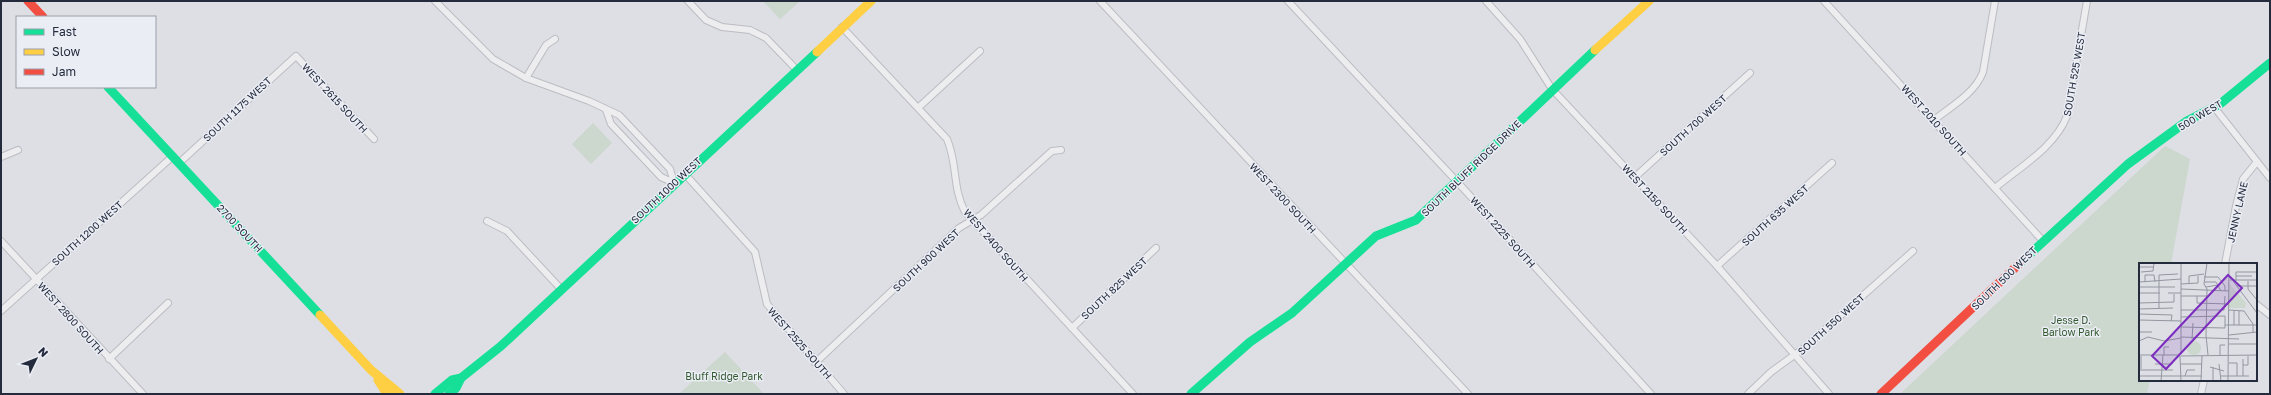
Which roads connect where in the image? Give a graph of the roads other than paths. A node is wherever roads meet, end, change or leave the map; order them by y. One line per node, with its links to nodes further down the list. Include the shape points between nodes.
1 (28, 1): 12 (street)
2 (435, 1): 20 (street, via 493,59)
3 (688, 1): 18 (street, via 706,20 722,27 750,30 766,38)
4 (871, 1): 13 (street, SOUTH 1000 WEST)
5 (1100, 1): 49 (street, WEST 2300 SOUTH)
6 (1288, 1): 39 (street, WEST 2225 SOUTH)
7 (1486, 1): 22 (street, WEST 2150 SOUTH, via 1516,34)
8 (1649, 1): 22 (street, SOUTH BLUFF RIDGE DRIVE)
9 (1824, 1): 26 (street, WEST 2010 SOUTH)
10 (1994, 1): 26 (street, via 1980,80 1974,88)
11 (2087, 1): 41 (street, SOUTH 525 WEST, via 2063,127 2055,138)
12 (41, 16)
13 (842, 27): 18 (street, SOUTH 1000 WEST); 24 (street, WEST 2400 SOUTH)
14 (555, 39): 20 (street, via 546,45)
15 (980, 51): 24 (street)
16 (296, 56): 27 (street, WEST 2615 SOUTH); 32 (street, SOUTH 1175 WEST)
17 (2270, 63): 23 (street, 500 WEST)
18 (796, 69): 36 (street, SOUTH 1000 WEST)
19 (1750, 73): 37 (street, SOUTH 700 WEST)
20 (526, 78): 25 (street, via 589,101)
21 (109, 88): 30 (street, 2700 SOUTH)
22 (1552, 89): 37 (street, WEST 2150 SOUTH); 39 (street, SOUTH BLUFF RIDGE DRIVE)
23 (2214, 107): 34 (street); 35 (street, 500 WEST, via 2187,121)
24 (919, 108): 43 (street, WEST 2400 SOUTH, via 947,139 954,155 960,202)
25 (606, 110): 40 (street, via 611,124 660,176); 40 (street, via 619,115 669,168)
26 (1934, 120): 41 (street, WEST 2010 SOUTH)
27 (374, 139)
28 (18, 150): 31 (street)
29 (1061, 150): 43 (street, SOUTH 900 WEST, via 1052,151)
30 (173, 156): 32 (street, 2700 SOUTH); 51 (street, SOUTH 1200 WEST)
31 (1, 157)
32 (179, 163): 61 (street, 2700 SOUTH)
33 (1832, 163): 50 (street, SOUTH 635 WEST)
34 (2256, 163): 38 (street); 48 (street, JENNY LANE, via 2243,179)
35 (2128, 164): 45 (street, SOUTH 500 WEST)
36 (684, 173): 40 (street, SOUTH 1000 WEST); 60 (street, WEST 2525 SOUTH, via 756,252 766,304)
37 (1636, 177): 50 (street, WEST 2150 SOUTH)
38 (2270, 178)
39 (1457, 182): 49 (street, SOUTH BLUFF RIDGE DRIVE, via 1416,220 1376,236); 73 (street, WEST 2225 SOUTH)
40 (674, 183): 52 (street, SOUTH 1000 WEST)
41 (1995, 188): 45 (street, WEST 2010 SOUTH)
42 (487, 221): 52 (street, via 507,231)
43 (973, 221): 57 (street, WEST 2400 SOUTH); 60 (street, SOUTH 900 WEST, via 959,228)
44 (1, 241): 51 (street, WEST 2800 SOUTH)
45 (2043, 241): 76 (street, SOUTH 500 WEST)
46 (1156, 248): 57 (street, SOUTH 825 WEST)
47 (1913, 251): 58 (street, SOUTH 550 WEST)
48 (2225, 263)
49 (1344, 264): 71 (street, SOUTH BLUFF RIDGE DRIVE, via 1292,312 1250,342); 72 (street, WEST 2300 SOUTH)
50 (1717, 266): 58 (street, WEST 2150 SOUTH)
51 (36, 279): 55 (street, SOUTH 1200 WEST); 59 (street, WEST 2800 SOUTH)
52 (561, 289): 62 (street, SOUTH 1000 WEST, via 501,346)
53 (168, 303): 59 (street)
54 (2257, 305): 56 (street)
55 (1, 311)
56 (2270, 315)
57 (1072, 328): 70 (street, WEST 2400 SOUTH)
58 (1797, 355): 74 (street, SOUTH 550 WEST, via 1771,372); 75 (street, WEST 2150 SOUTH)
59 (109, 359): 64 (street, WEST 2800 SOUTH)
60 (815, 363): 69 (street, WEST 2525 SOUTH)
61 (371, 370): 65 (street); 66 (street)
62 (461, 378): 67 (street, SOUTH 1000 WEST, via 452,380); 68 (street, SOUTH 1000 WEST)
63 (2204, 381): 77 (street)
64 (143, 394)
65 (387, 394)
66 (400, 394)
67 (435, 394)
68 (449, 394)
69 (844, 394)
70 (1133, 394)
71 (1190, 394)
72 (1468, 394)
73 (1651, 394)
74 (1748, 394)
75 (1830, 394)
76 (1881, 394)
77 (2201, 394)

